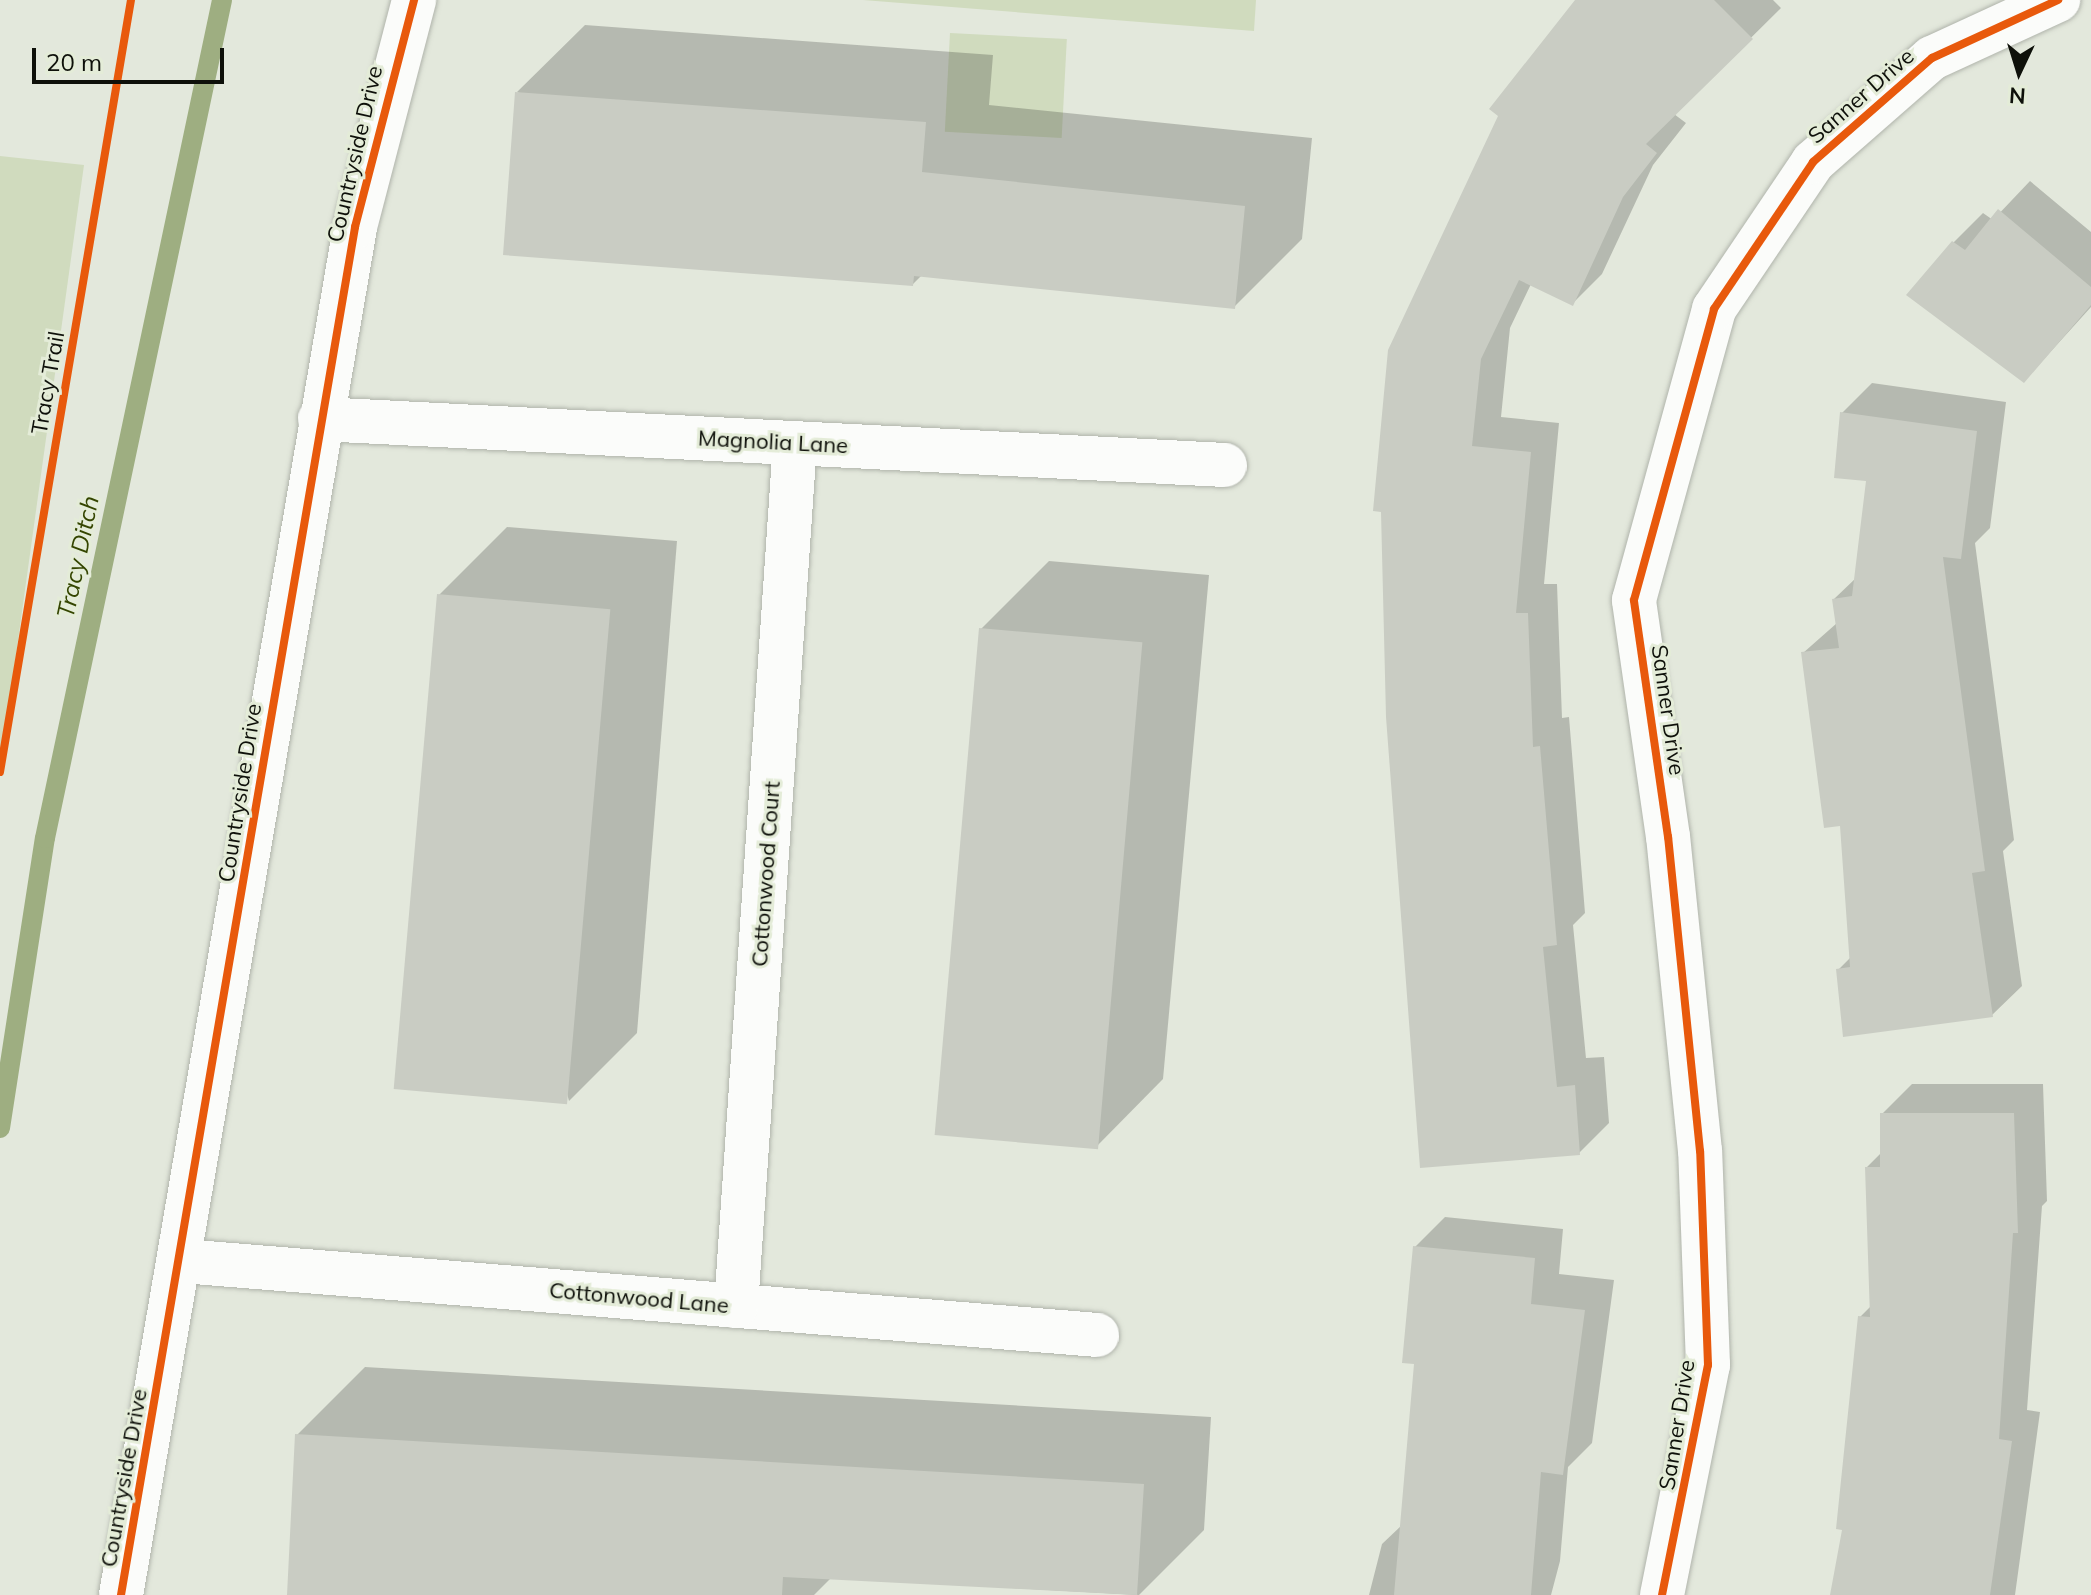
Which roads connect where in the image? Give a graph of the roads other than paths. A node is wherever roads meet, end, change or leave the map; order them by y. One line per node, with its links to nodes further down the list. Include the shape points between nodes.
1 (414, 0): 3 (street, Countryside Drive, via 355,227)
2 (2058, 0): 10 (street, Sanner Drive, via 1932,58 1813,162 1714,309 1634,600 1668,837 1700,1151 1708,1365)
3 (320, 419): 4 (street, Magnolia Lane); 6 (street, Countryside Drive)
4 (795, 443): 5 (street, Magnolia Lane); 7 (street, Cottonwood Court)
5 (1225, 465)
6 (182, 1261): 7 (street, Cottonwood Lane); 9 (street, Countryside Drive)
7 (736, 1306): 8 (street, Cottonwood Lane)
8 (1097, 1335)
9 (121, 1595)
10 (1662, 1595)

